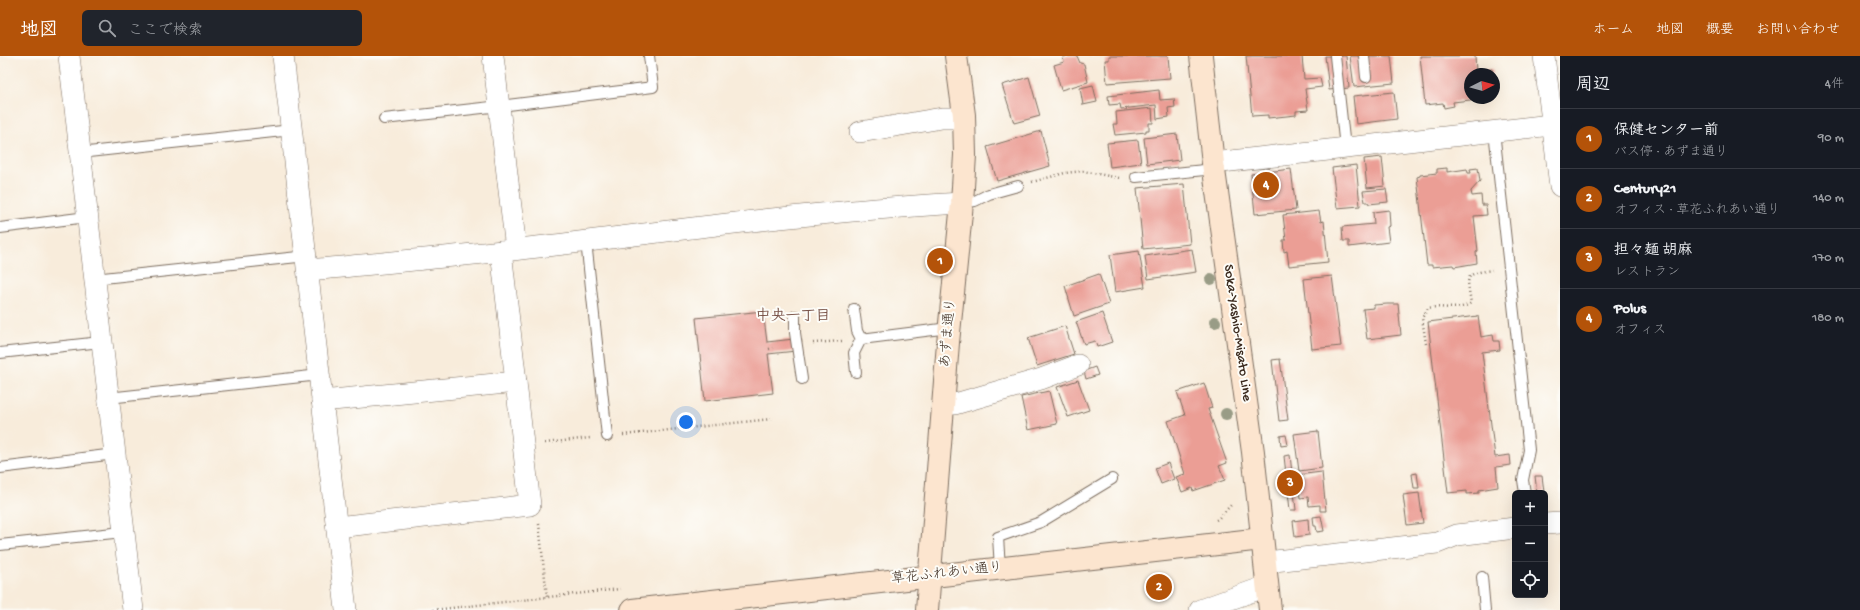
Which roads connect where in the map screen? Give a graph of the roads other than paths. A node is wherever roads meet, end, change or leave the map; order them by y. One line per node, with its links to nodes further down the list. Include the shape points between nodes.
1 (69, 56): 19 (street)
2 (283, 56): 15 (street)
3 (493, 56): 11 (street)
4 (649, 56): 11 (lane, via 653,87)
5 (956, 56): 13 (street, あずま通り)
6 (1201, 56): 20 (street, Soka-Yashio-Misato Line)
7 (1335, 56): 18 (lane)
8 (1364, 56): 10 (lane)
9 (1544, 56): 14 (street)
10 (1366, 77)
11 (500, 106): 12 (lane); 28 (street)
12 (384, 118)
13 (964, 118): 17 (street, via 942,118); 24 (street, あずま通り)
14 (1557, 124): 16 (street); 23 (street)
15 (292, 130): 19 (lane); 29 (street)
16 (1494, 131): 18 (street); 49 (lane, via 1529,450 1523,480)
17 (860, 132)
18 (1345, 148): 20 (street)
19 (79, 153): 25 (street)
20 (1214, 166): 21 (lane); 55 (street, Soka-Yashio-Misato Line, via 1253,452)
21 (1136, 176)
22 (1018, 186): 24 (lane)
23 (1560, 186)
24 (962, 203): 27 (street, via 870,208); 33 (street, あずま通り)
25 (87, 217): 26 (lane); 30 (street)
26 (0, 228)
27 (586, 241): 28 (street); 45 (lane)
28 (509, 250): 29 (street); 41 (street)
29 (308, 263): 30 (lane); 39 (street)
30 (94, 279): 35 (street)
31 (854, 309): 34 (lane, via 857,331)
32 (794, 316): 40 (lane)
33 (949, 328): 34 (lane); 44 (street, あずま通り)
34 (861, 339): 38 (lane, via 854,353)
35 (101, 342): 36 (lane); 42 (street)
36 (0, 353)
37 (1078, 365): 44 (street, via 1041,379 954,404)
38 (856, 372)
39 (320, 375): 42 (lane); 43 (street)
40 (802, 379)
41 (516, 382): 43 (street); 52 (street, via 530,505)
42 (108, 398): 46 (street)
43 (322, 401): 52 (street)
44 (943, 404): 59 (street, あずま通り)
45 (606, 436)
46 (115, 454): 47 (lane); 54 (street)
47 (0, 468)
48 (1112, 479): 58 (lane, via 1041,522 998,538)
49 (1525, 490)
50 (1560, 523): 51 (street)
51 (1548, 524)
52 (337, 527): 63 (street)
53 (1512, 528): 57 (street, via 1457,535 1437,543)
54 (123, 532): 56 (lane); 62 (street)
55 (1262, 539): 57 (street, Soka-Yashio-Misato Line); 58 (street, 草花ふれあい通り)
56 (0, 545)
57 (1265, 562): 61 (street, Soka-Yashio-Misato Line)
58 (1000, 568): 59 (street, 草花ふれあい通り)
59 (929, 576): 64 (street, 草花ふれあい通り); 65 (street, あずま通り)
60 (1482, 577): 68 (lane)
61 (1267, 586): 66 (street); 67 (street, Soka-Yashio-Misato Line)
62 (133, 610)
63 (346, 610)
64 (632, 610)
65 (927, 610)
66 (1200, 610)
67 (1270, 610)
68 (1485, 610)

